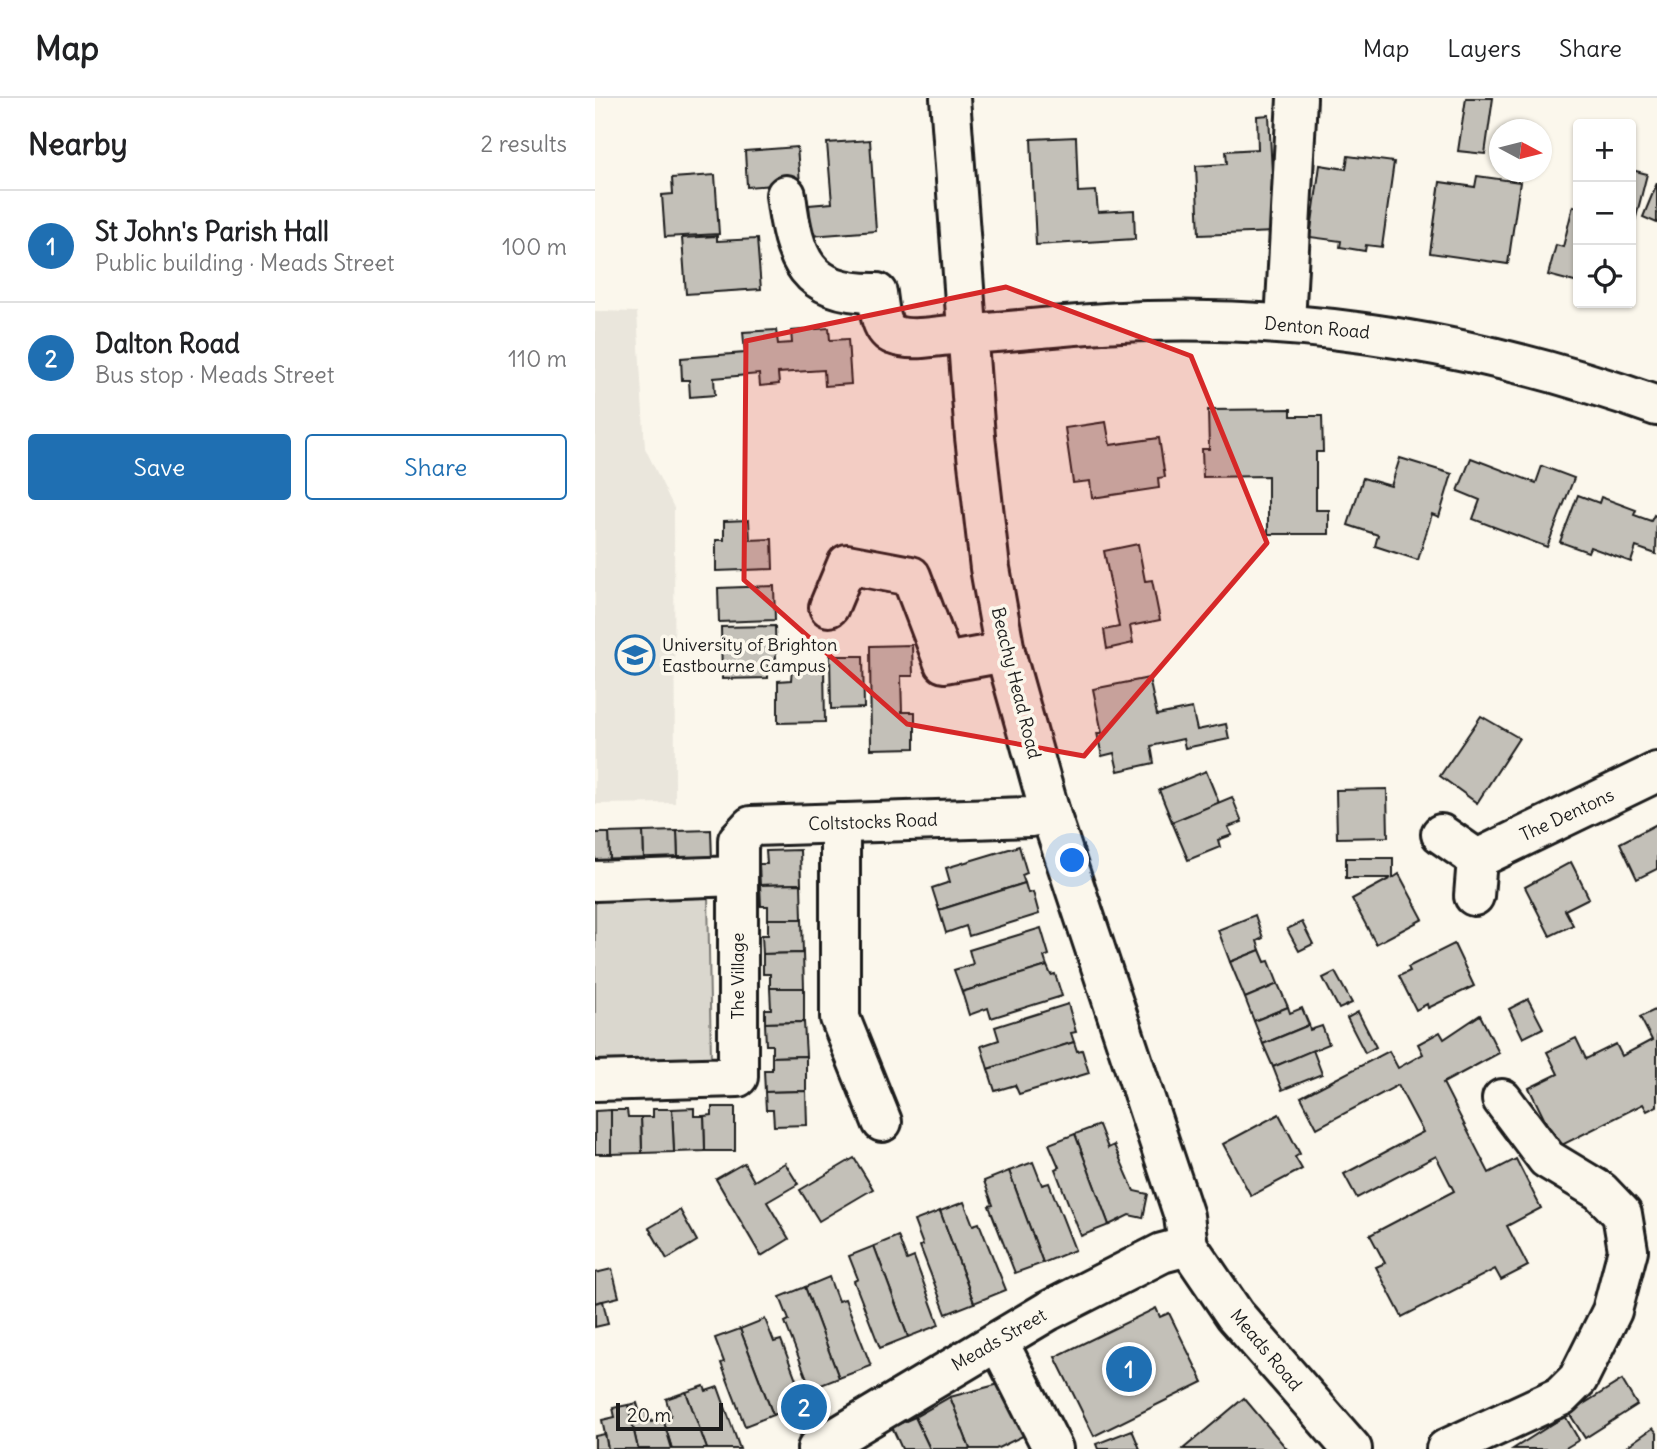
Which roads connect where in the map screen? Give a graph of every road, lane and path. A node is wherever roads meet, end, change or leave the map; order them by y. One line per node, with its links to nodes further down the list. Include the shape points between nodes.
1 (950, 98): 5 (street, Beachy Head Road)
2 (1297, 98): 4 (street)
3 (786, 195): 5 (street, Denton Road, via 795,240 815,279 851,294 877,293 884,326 892,335)
4 (1285, 323): 5 (street, Denton Road, via 1148,321); 6 (street, Denton Road, via 1426,341 1535,368)
5 (968, 335): 8 (street, Beachy Head Road, via 987,542)
6 (1657, 406)
7 (829, 607): 8 (street, via 847,564 911,576 944,663)
8 (1005, 652): 10 (street, Beachy Head Road)
9 (1657, 772): 13 (street, The Dentons)
10 (1049, 813): 11 (street, Coltstocks Road); 20 (street, Beachy Head Road, via 1184,1216)
11 (840, 823): 14 (street, Coltstocks Road, via 751,826 738,840); 19 (street, via 840,1018)
12 (1441, 834): 13 (street)
13 (1477, 859): 16 (street)
14 (738, 876): 15 (street); 17 (street, The Village, via 738,1077)
15 (595, 881)
16 (1474, 896)
17 (595, 1081)
18 (1502, 1099): 25 (street, via 1547,1159 1600,1191 1622,1214 1628,1250 1612,1311 1579,1379 1561,1396)
19 (882, 1122)
20 (1188, 1246): 21 (street, Meads Street, via 1162,1253); 24 (street, Meads Road, via 1235,1315)
21 (998, 1340): 22 (street, Meads Street); 23 (street)
22 (817, 1449)
23 (1053, 1449)
24 (1352, 1449)
25 (1446, 1449)

